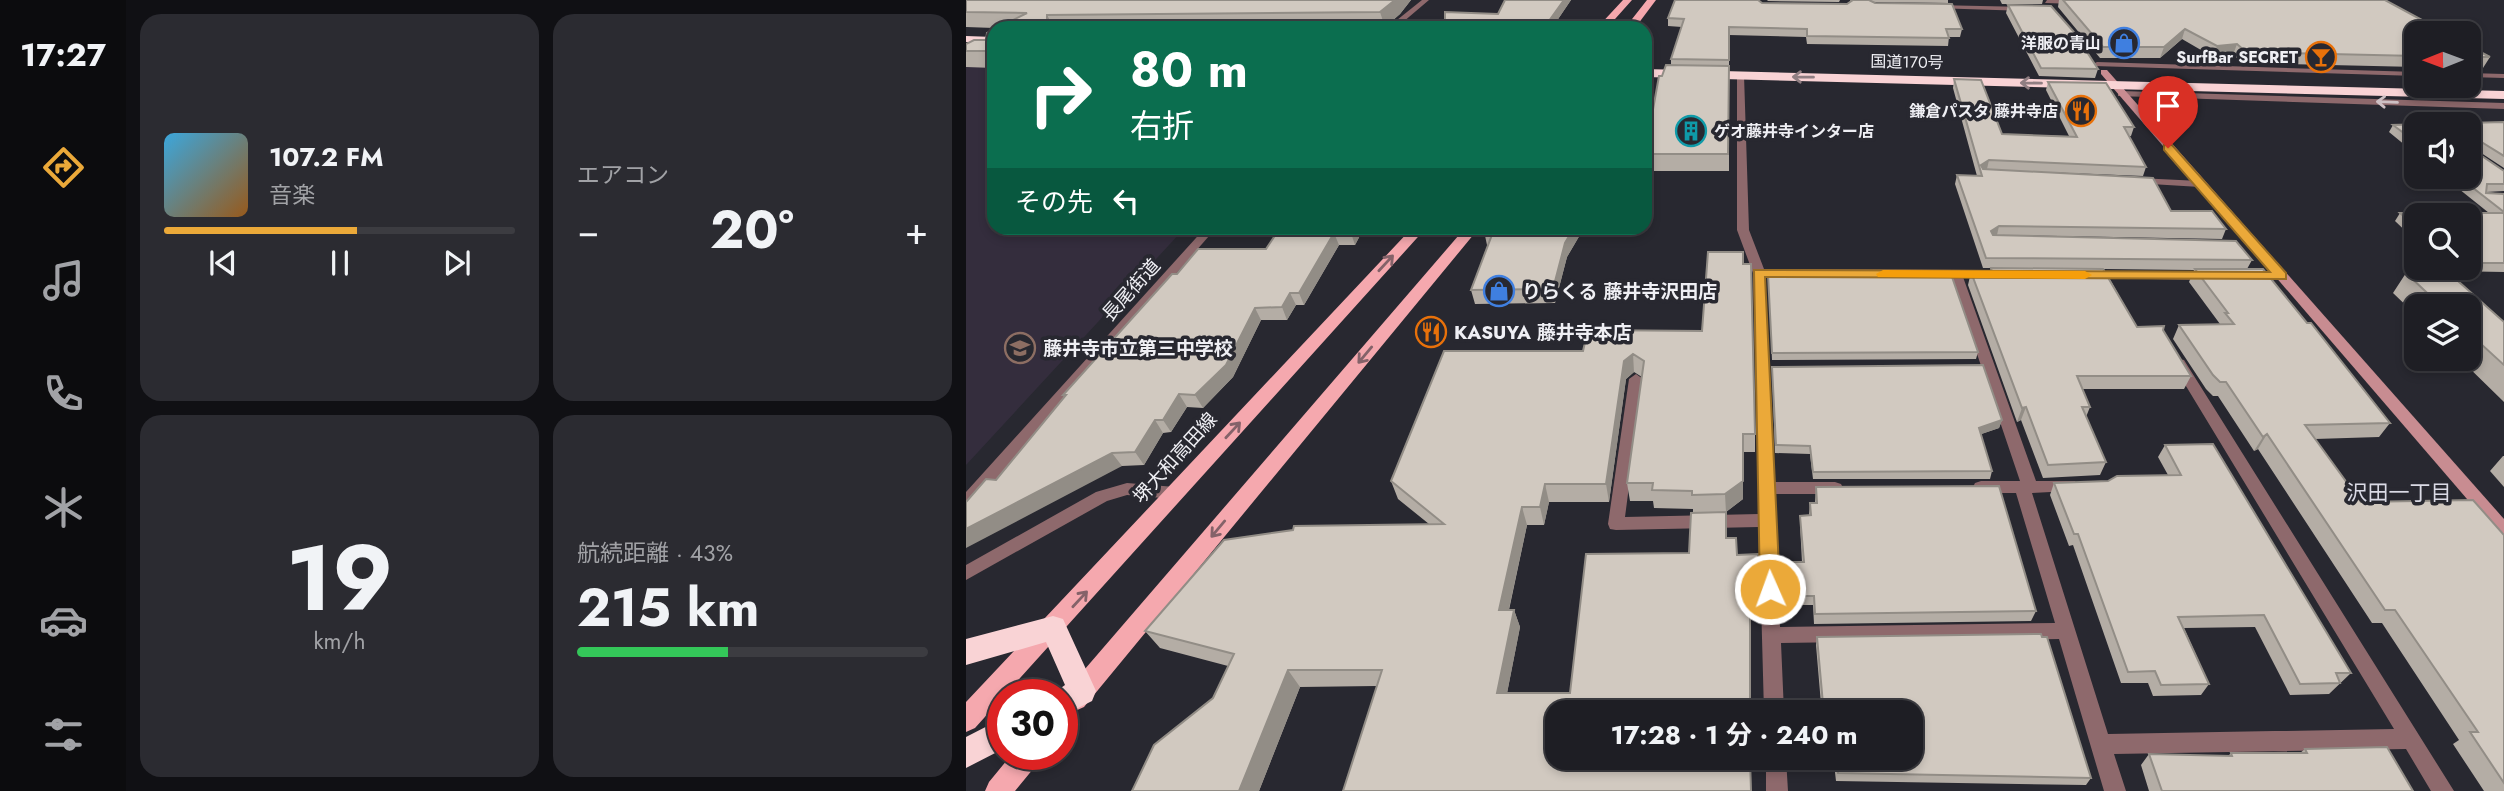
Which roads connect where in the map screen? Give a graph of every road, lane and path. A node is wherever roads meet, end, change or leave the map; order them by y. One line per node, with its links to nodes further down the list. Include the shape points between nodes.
1 (1426, 0): 7 (street)
2 (1628, 0): 8 (main road)
3 (1652, 0): 9 (main road)
4 (2046, 1): 5 (street); 6 (street, via 2052,9)
5 (2086, 2)
6 (1929, 7)
7 (1400, 21)
8 (1608, 21)
9 (1636, 21)
10 (966, 39): 11 (highway)
11 (987, 40)
12 (966, 50): 13 (highway)
13 (987, 50)
14 (2090, 55): 16 (street)
15 (1979, 68): 16 (highway)
16 (2101, 68): 18 (street); 22 (highway); 25 (street)
17 (1652, 73): 19 (highway, 国道170号)
18 (2404, 74)
19 (1740, 75): 25 (highway, 国道170号, one-way to 19); 33 (street, via 1743,230)
20 (2504, 76): 21 (street)
21 (2482, 80)
22 (2404, 82)
23 (2482, 83): 24 (highway)
24 (2504, 86)
25 (2117, 89): 26 (highway, 国道170号); 27 (street, one-way to 25); 29 (street)
26 (2498, 95)
27 (2504, 106)
28 (2120, 180): 29 (street)
29 (2200, 184): 48 (street, via 2274,276)
30 (1205, 235): 46 (street, 長尾街道)
31 (1413, 235): 45 (main road, 堺大和高田線, one-way to 31)
32 (1466, 235): 55 (main road, one-way to 55)
33 (1759, 273): 34 (street); 43 (street, via 1769,368)
34 (1956, 274): 35 (street); 42 (street, via 1982,366)
35 (2010, 275)
36 (2078, 275): 37 (street)
37 (2227, 276)
38 (2166, 342): 58 (street)
39 (1636, 379): 47 (street, via 1616,524)
40 (2090, 485): 42 (street)
41 (1968, 487): 42 (street)
42 (2026, 487): 51 (street)
43 (1766, 488): 44 (street); 47 (street)
44 (1847, 488)
45 (1175, 493): 49 (street, via 1127,489 1101,496); 50 (main road, 堺大和高田線, one-way to 45)
46 (966, 503)
47 (1767, 520): 52 (street)
48 (2504, 530)
49 (966, 573)
50 (1053, 628): 53 (highway); 54 (highway); 57 (main road, 堺大和高田線)
51 (2066, 631): 52 (street); 60 (street)
52 (1772, 635): 56 (street)
53 (966, 652)
54 (1067, 679)
55 (1078, 689)
56 (1774, 700)
57 (966, 720)
58 (2410, 739): 60 (street); 67 (street)
59 (987, 742): 61 (highway)
60 (2101, 744): 66 (street)
61 (966, 753)
62 (1016, 770): 64 (main road)
63 (1776, 770): 65 (street)
64 (998, 791)
65 (1777, 791)
66 (2115, 791)
67 (2443, 791)

